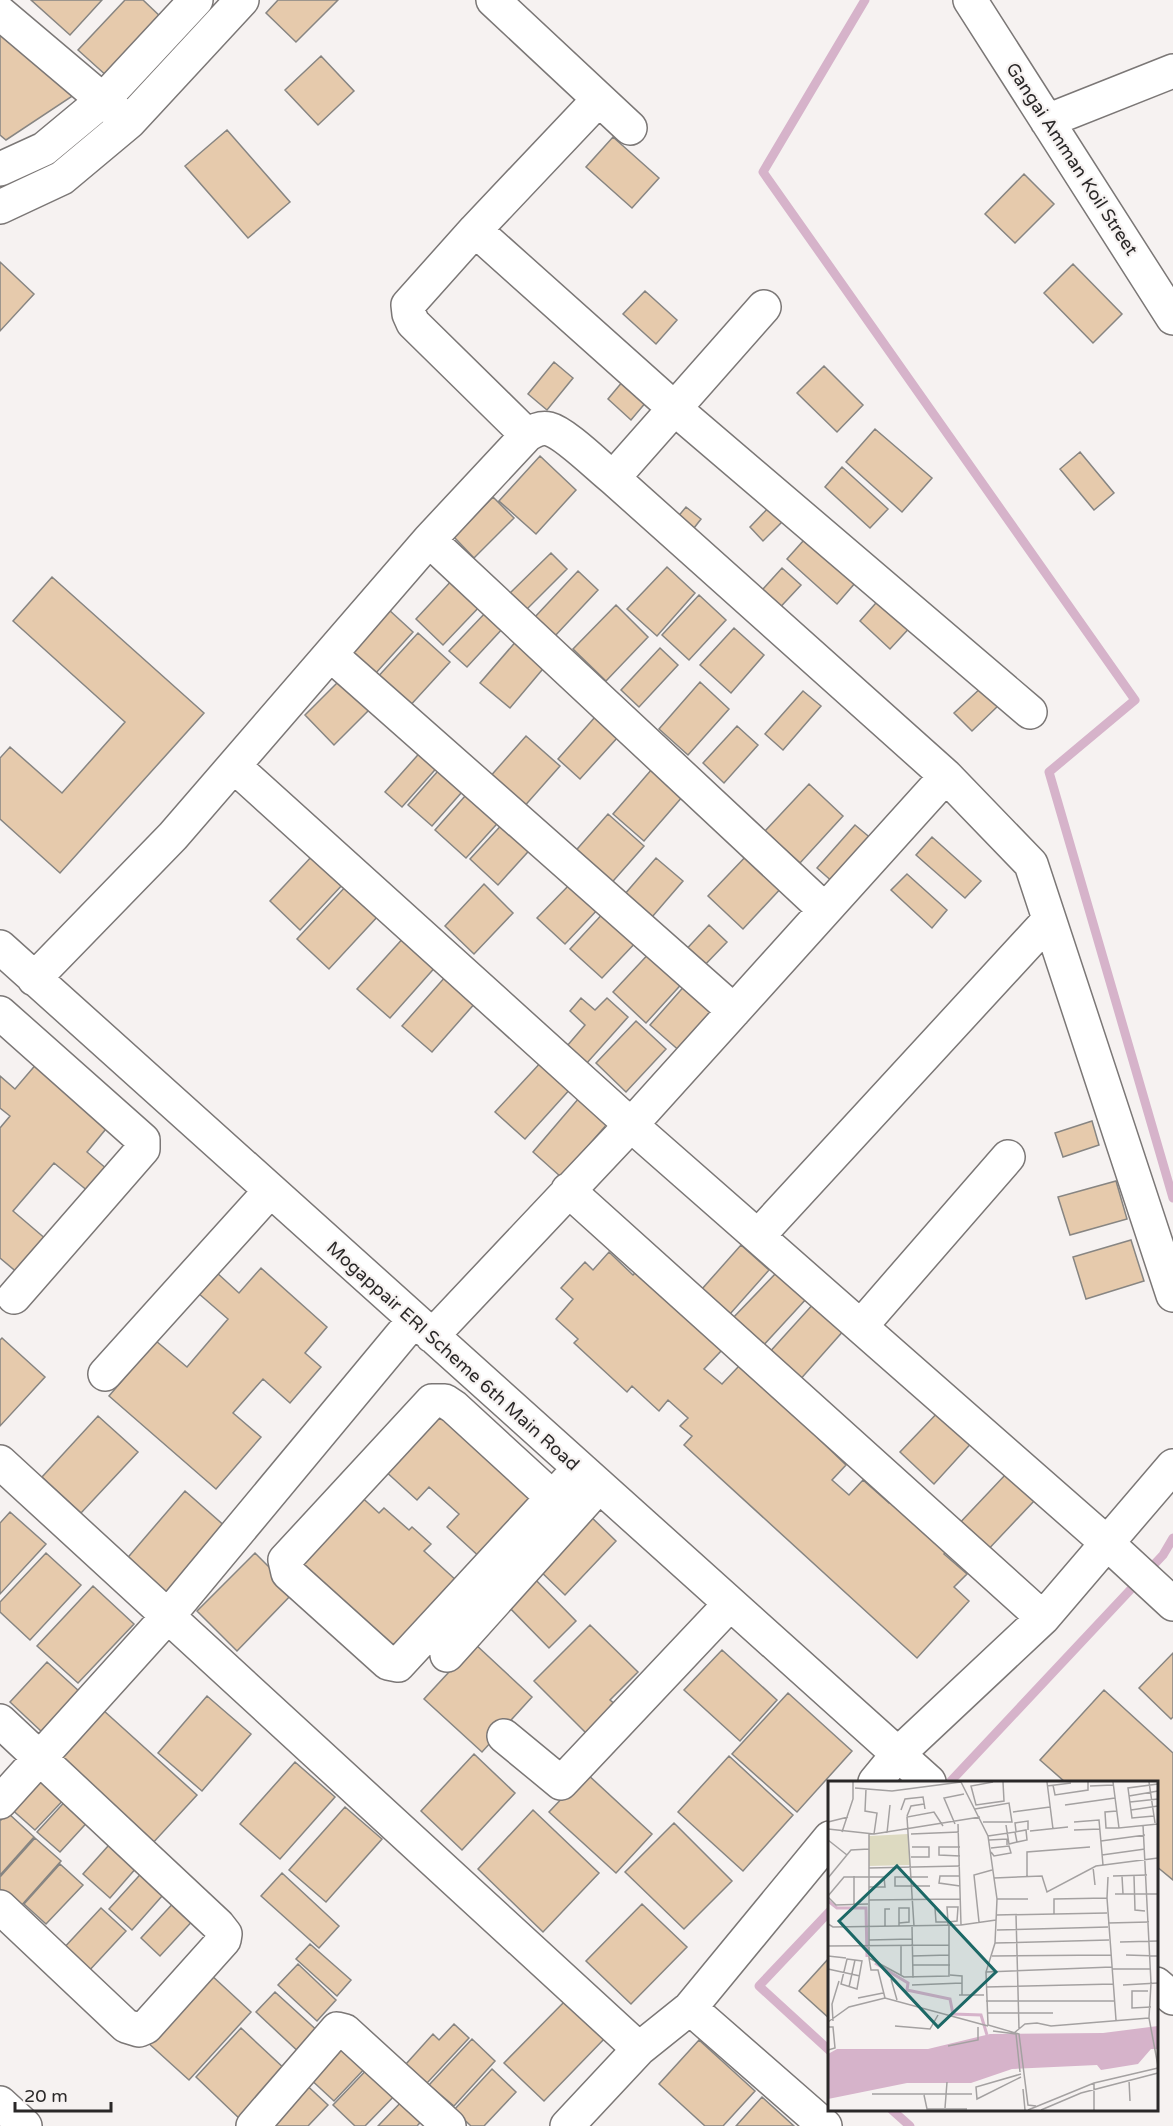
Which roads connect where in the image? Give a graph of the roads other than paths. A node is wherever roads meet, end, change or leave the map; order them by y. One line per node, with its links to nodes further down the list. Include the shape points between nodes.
1 (196, 0): 8 (street)
2 (242, 0): 10 (street)
3 (493, 0): 7 (street)
4 (970, 0): 9 (street, Gangai Amman Koil Street)
5 (0, 13): 8 (street)
6 (1173, 71): 9 (street)
7 (599, 99): 11 (street); 14 (street)
8 (104, 100): 10 (street); 12 (street, via 44,149)
9 (1047, 121): 16 (street, Gangai Amman Koil Street)
10 (129, 122): 13 (street, via 62,178)
11 (630, 129)
12 (0, 170)
13 (0, 207)
14 (475, 230): 17 (street); 18 (street, via 411,300 409,314 422,332)
15 (764, 307): 17 (street)
16 (1173, 318)
17 (674, 408): 19 (street); 22 (street)
18 (527, 435): 19 (street, via 547,428 559,433); 20 (street)
19 (613, 478): 24 (street)
20 (429, 540): 21 (street); 25 (street)
21 (331, 655): 23 (street); 29 (street)
22 (1030, 712)
23 (235, 767): 28 (street); 31 (street)
24 (946, 776): 25 (street); 26 (street, via 1031,864)
25 (825, 910): 29 (street)
26 (1049, 920): 35 (street); 36 (street)
27 (0, 947): 28 (street, Mogappair ERI Scheme 6th Main Road)
28 (41, 985): 30 (street); 34 (street, Mogappair ERI Scheme 6th Main Road)
29 (734, 1011): 31 (street)
30 (5, 1028): 37 (street, via 143,1140 143,1149)
31 (631, 1125): 33 (street); 35 (street)
32 (1008, 1157): 38 (street)
33 (568, 1190): 39 (street); 49 (street)
34 (270, 1191): 39 (street, Mogappair ERI Scheme 6th Main Road); 40 (street)
35 (758, 1236): 38 (street)
36 (1173, 1295)
37 (14, 1297)
38 (861, 1326): 45 (street)
39 (423, 1328): 43 (street, Mogappair ERI Scheme 6th Main Road); 48 (street)
40 (105, 1374)
41 (0, 1462): 48 (street)
42 (1173, 1466): 45 (street)
43 (589, 1477): 44 (street); 47 (street, Mogappair ERI Scheme 6th Main Road); 50 (street)
44 (552, 1497): 44 (street, via 398,1665 388,1663 288,1573 285,1560 432,1401 444,1401 454,1407)
45 (1107, 1542): 46 (street); 49 (street)
46 (1168, 1599)
47 (730, 1604): 52 (street, via 561,1783); 54 (street, Mogappair ERI Scheme 6th Main Road)
48 (168, 1616): 53 (street); 62 (street)
49 (1043, 1618): 54 (street)
50 (447, 1655)
51 (0, 1720): 53 (street)
52 (504, 1736)
53 (39, 1757): 56 (street); 58 (street, via 218,1924 225,1934 224,1940 146,2027 133,2030)
54 (912, 1767): 55 (street)
55 (877, 1781)
56 (0, 1802)
57 (828, 1840): 61 (street)
58 (0, 1907)
59 (1158, 1986): 60 (street)
60 (1173, 1998)
61 (690, 2008): 62 (street); 68 (street)
62 (639, 2049): 67 (street)
63 (0, 2103): 64 (street)
64 (25, 2126)
65 (253, 2126): 66 (street, via 337,2029 345,2031)
66 (449, 2126)
67 (567, 2126)
68 (825, 2126)

